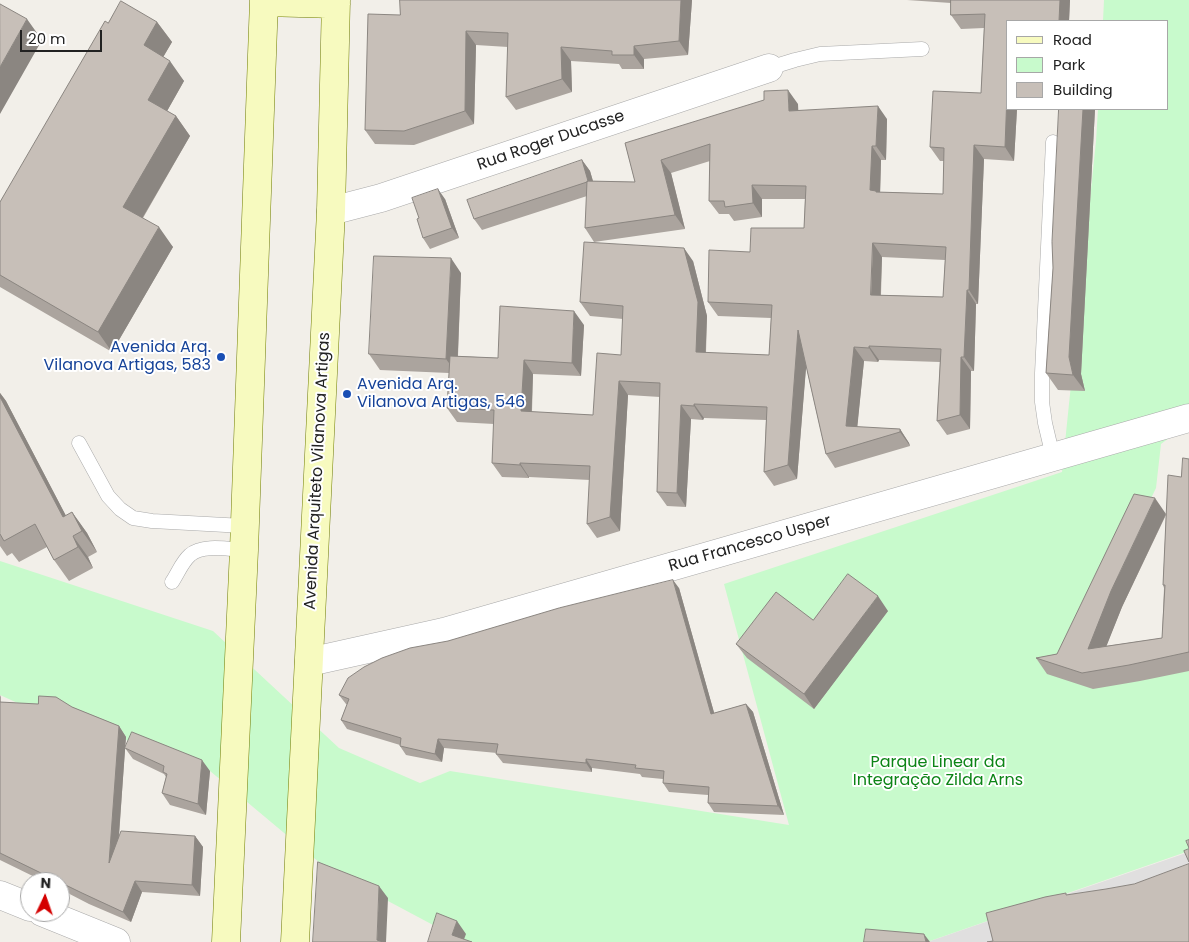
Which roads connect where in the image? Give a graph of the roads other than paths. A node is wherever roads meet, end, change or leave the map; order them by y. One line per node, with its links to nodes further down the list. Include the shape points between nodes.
1 (264, 1): 2 (main road); 10 (main road)
2 (336, 2): 6 (main road, Avenida Arquiteto Vilanova Artigas)
3 (922, 49): 4 (lane, via 820,54)
4 (769, 68): 6 (street, Rua Roger Ducasse, via 381,198)
5 (1053, 142): 9 (lane, via 1042,402)
6 (331, 211): 12 (main road, Avenida Arquiteto Vilanova Artigas)
7 (1189, 418): 9 (street, Rua Francesco Usper)
8 (78, 443): 10 (lane, via 108,496 134,518)
9 (1053, 457): 12 (street, Rua Francesco Usper, via 444,632)
10 (244, 538): 11 (lane, via 191,554); 17 (main road)
11 (172, 582)
12 (309, 662): 18 (main road, Avenida Arquiteto Vilanova Artigas)
13 (0, 895): 14 (street)
14 (20, 903)
15 (67, 922): 16 (street)
16 (116, 942)
17 (226, 942)
18 (295, 942)

